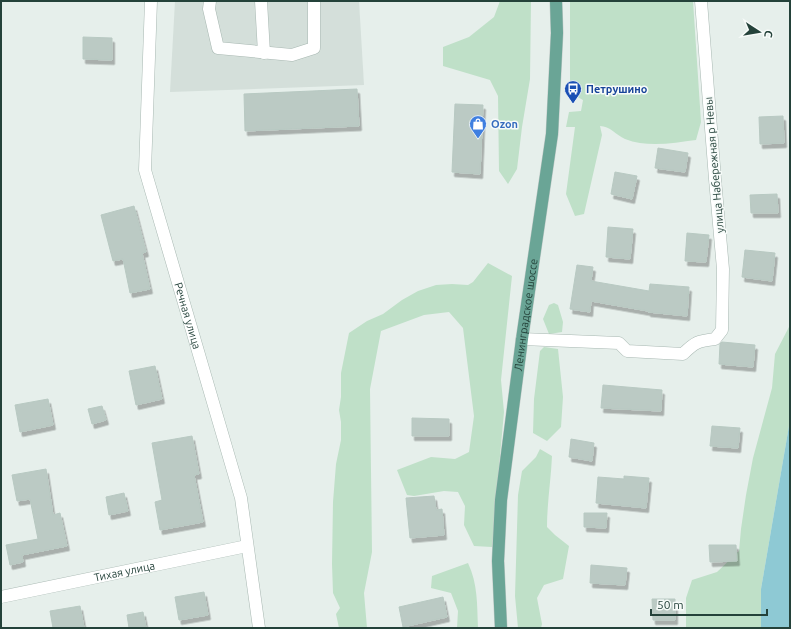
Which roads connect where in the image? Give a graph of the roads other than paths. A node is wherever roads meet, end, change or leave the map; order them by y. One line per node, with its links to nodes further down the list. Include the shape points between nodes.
1 (151, 1): 9 (street, Речная улица, via 145,170 241,498)
2 (210, 1): 7 (street, via 209,9 218,48)
3 (261, 1): 7 (street)
4 (314, 1): 7 (street, via 314,48 292,55)
5 (556, 1): 8 (main road, Ленинградское шоссе, via 552,134)
6 (701, 1): 8 (street, улица Набережная р Невы, via 723,269 722,330 715,339 699,341 683,354 627,350 619,343)
7 (264, 53)
8 (522, 338): 12 (main road, Ленинградское шоссе, via 502,500 498,561)
9 (247, 546): 10 (street, Тихая улица); 11 (street, Речная улица)
10 (1, 597)
11 (259, 628)
12 (501, 628)

